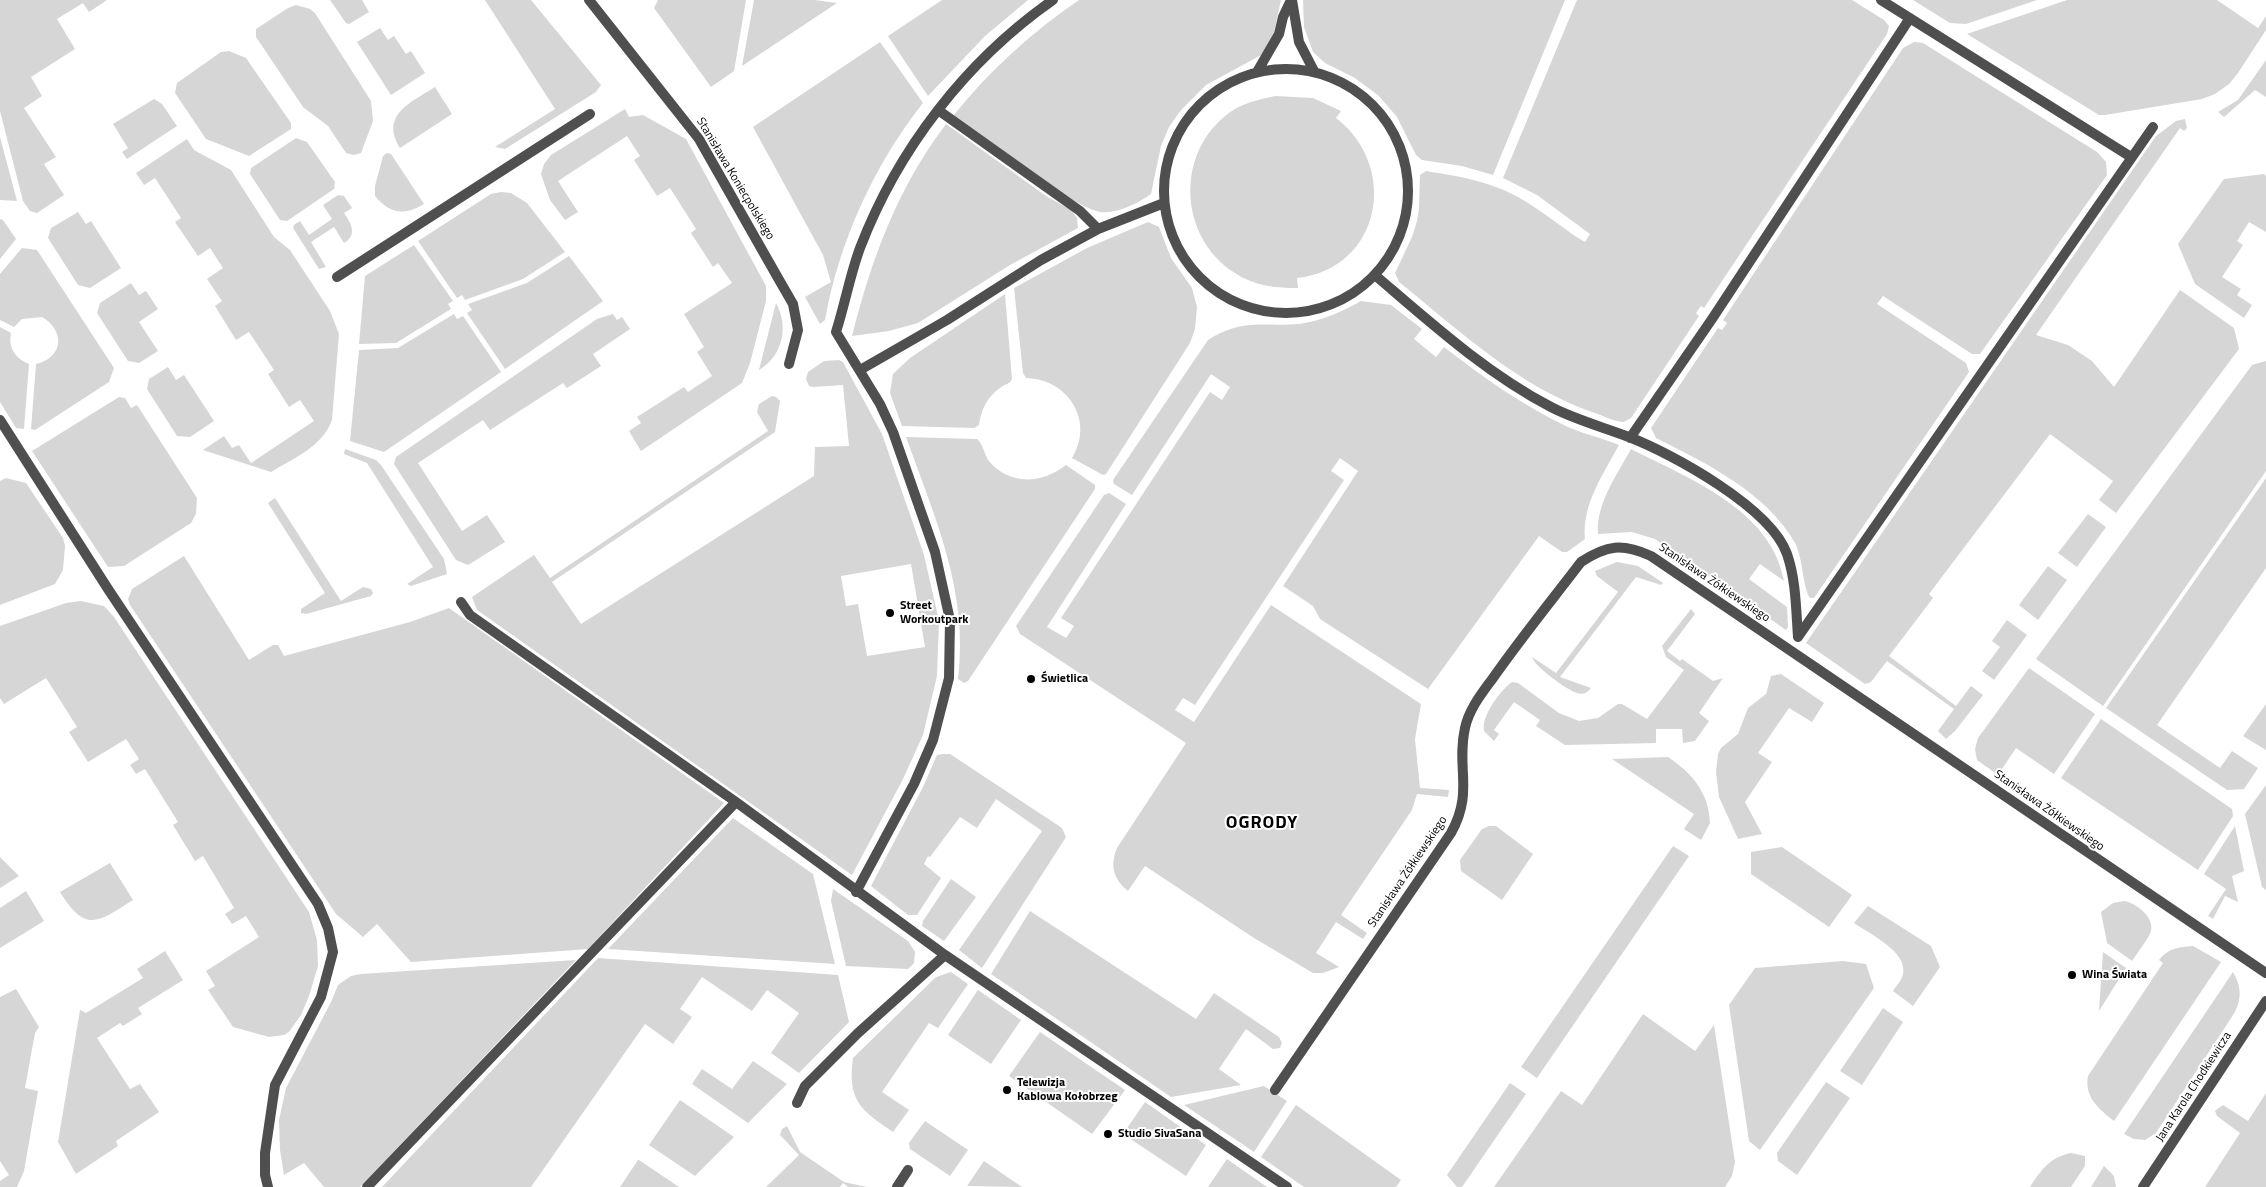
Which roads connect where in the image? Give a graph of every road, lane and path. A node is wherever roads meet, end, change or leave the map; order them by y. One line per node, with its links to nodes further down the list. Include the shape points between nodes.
1 (589, 0): 16 (street, Stanisława Koniecpolskiego, via 699,139 793,304 798,330)
2 (1053, 0): 8 (street, via 1004,39)
3 (1291, 0): 6 (street, via 1299,42); 7 (street, via 1272,48)
4 (1881, 0): 5 (street)
5 (1910, 18): 11 (street); 19 (street)
6 (1314, 71): 7 (street, via 1285,68); 14 (street, via 1353,87 1382,115 1394,133 1405,163 1409,192 1407,215 1400,238)
7 (1256, 72): 12 (street, via 1226,83 1202,102 1184,124 1170,154)
8 (938, 110): 13 (street, via 1080,211); 17 (street, via 918,136 886,190 860,248 836,332)
9 (590, 114): 15 (street)
10 (2153, 127): 11 (street)
11 (2131, 157): 19 (street, via 1798,636 1793,575 1787,552 1774,531 1717,484)
12 (1164, 203): 13 (street); 14 (street, via 1180,254 1194,273 1237,304 1260,312 1315,312 1337,303)
13 (1098, 230): 17 (street, via 1032,265 947,320)
14 (1376, 276): 19 (street, via 1448,336 1526,393 1574,418)
15 (337, 277)
16 (789, 364)
17 (860, 370): 22 (street, via 893,432 935,552 950,620 950,649 949,678 933,740 914,784)
18 (0, 420): 29 (street, via 108,589 318,904 328,928 333,952 321,997 275,1085 265,1153 264,1175)
19 (1630, 438)
20 (461, 602): 21 (street, via 470,614)
21 (736, 802): 22 (street); 30 (street)
22 (856, 892): 23 (street)
23 (945, 955): 27 (street, via 858,1032 805,1086); 32 (street)
24 (2266, 973): 26 (street, Stanisława Żółkiewskiego, via 1651,556 1616,546 1596,552 1581,562 1476,702 1465,727 1461,816)
25 (2266, 1001): 33 (street, Jana Karola Chodkiewicza)
26 (1275, 1090)
27 (797, 1103)
28 (908, 1170): 31 (street)
29 (268, 1187)
30 (367, 1187)
31 (896, 1187)
32 (1287, 1187)
33 (2143, 1187)

